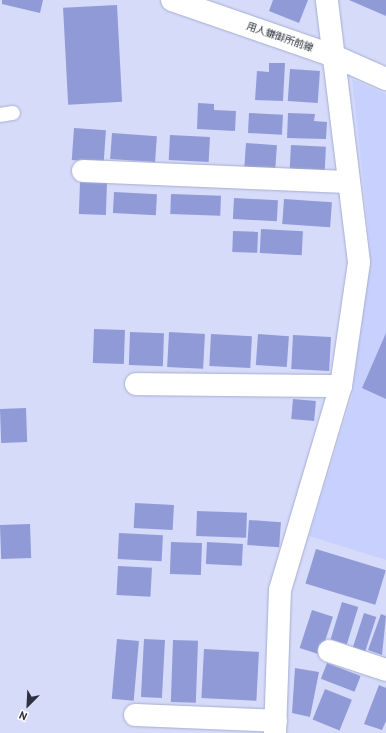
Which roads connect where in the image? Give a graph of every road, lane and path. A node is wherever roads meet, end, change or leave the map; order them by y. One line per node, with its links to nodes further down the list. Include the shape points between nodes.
1 (172, 0): 3 (street, 用人鎌御所前線)
2 (327, 0): 3 (street)
3 (334, 56): 4 (street, 用人鎌御所前線); 6 (street)
4 (386, 79)
5 (83, 171): 6 (street)
6 (348, 182): 8 (street, via 359,262)
7 (136, 384): 8 (street)
8 (340, 386): 12 (street, via 280,590)
9 (329, 651): 10 (street)
10 (386, 670)
11 (135, 715): 12 (street)
12 (276, 727)

